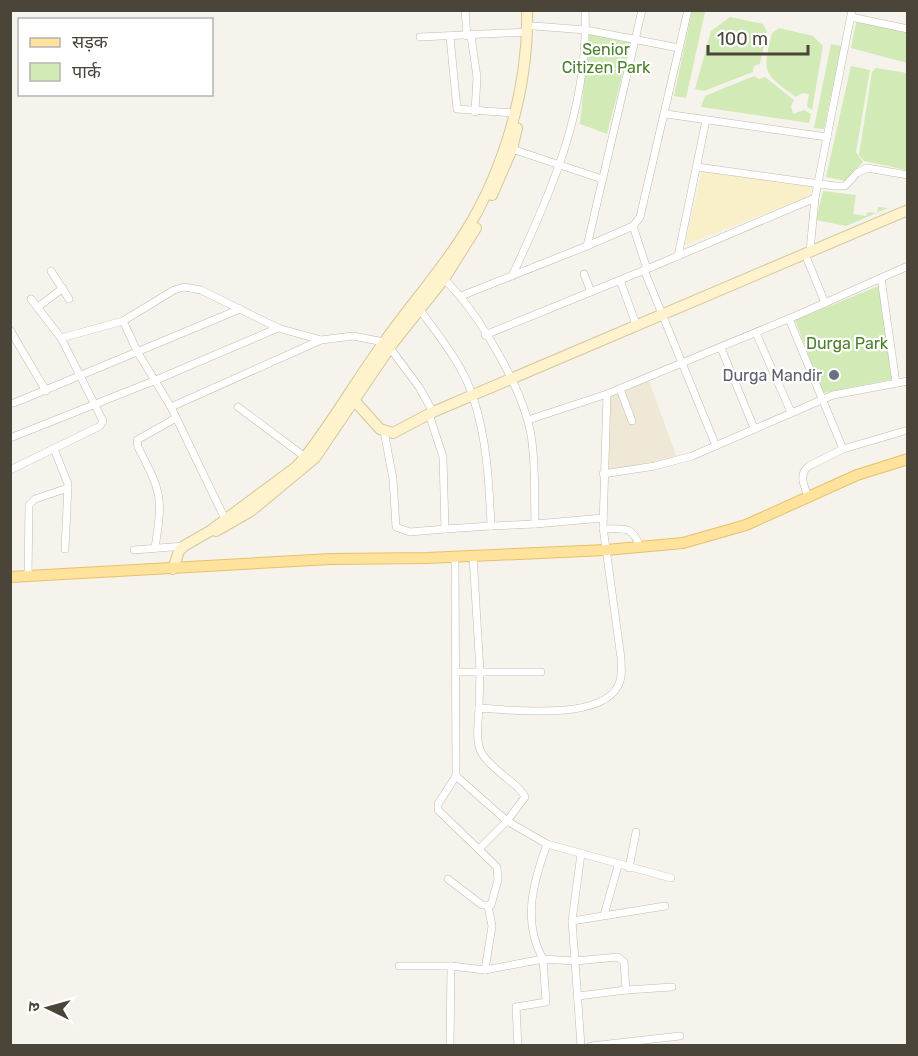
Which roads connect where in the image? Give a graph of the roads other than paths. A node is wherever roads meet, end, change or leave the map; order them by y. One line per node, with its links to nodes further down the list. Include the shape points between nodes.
1 (465, 10): 11 (street)
2 (527, 10): 8 (street)
3 (533, 10): 8 (street)
4 (585, 10): 10 (street)
5 (642, 10): 14 (street)
6 (688, 10): 15 (street)
7 (852, 14): 9 (street); 20 (street)
8 (531, 29): 10 (street); 11 (street); 17 (street); 21 (street, via 527,83)
9 (908, 29)
10 (586, 30): 14 (street); 22 (street, via 577,101)
11 (469, 36): 13 (street); 16 (street, via 477,77)
12 (420, 37): 13 (street)
13 (450, 37): 16 (street, via 454,104 460,111)
14 (635, 39): 15 (street); 25 (street)
15 (679, 48): 18 (street)
16 (475, 112): 17 (street)
17 (514, 113): 60 (street, via 494,172 471,222)
18 (666, 114): 19 (street); 29 (street, via 640,217)
19 (706, 120): 20 (street); 23 (street)
20 (827, 137): 26 (street)
21 (512, 148): 22 (street); 39 (street, via 485,212)
22 (561, 165): 25 (street); 37 (street)
23 (697, 166): 26 (street); 32 (street)
24 (908, 175): 26 (street, via 867,168 845,186)
25 (602, 179): 30 (street)
26 (818, 184): 27 (street)
27 (815, 198): 31 (street); 32 (street)
28 (908, 210): 31 (street)
29 (633, 226): 30 (street); 34 (street)
30 (587, 246): 37 (street)
31 (807, 253): 46 (street); 50 (street)
32 (678, 256): 34 (street)
33 (908, 266): 38 (street)
34 (645, 270): 40 (street); 50 (street)
35 (51, 271): 41 (street)
36 (584, 274): 42 (street)
37 (512, 276): 43 (street)
38 (881, 278): 46 (street); 68 (street)
39 (444, 279): 43 (street); 49 (street)
40 (620, 280): 42 (street); 53 (street)
41 (63, 288): 45 (street); 47 (street)
42 (591, 292): 57 (street)
43 (461, 296): 57 (street)
44 (31, 299): 47 (street)
45 (69, 299)
46 (825, 303): 51 (street)
47 (38, 307): 58 (street)
48 (240, 309): 52 (street, via 201,290 184,287); 54 (street); 62 (street)
49 (420, 310): 60 (street); 72 (street, via 463,373)
50 (662, 316): 53 (street); 63 (street)
51 (789, 319): 56 (street); 74 (street)
52 (123, 321): 58 (street); 62 (street)
53 (637, 327): 65 (street)
54 (278, 328): 59 (street); 66 (street)
55 (10, 330): 70 (street)
56 (756, 333): 61 (street); 79 (street)
57 (485, 335): 65 (street)
58 (61, 338): 64 (street)
59 (321, 340): 60 (street, via 353,336); 77 (street)
60 (387, 345): 73 (street); 80 (street, via 419,387)
61 (721, 348): 63 (street); 84 (street)
62 (138, 353): 64 (street); 66 (street)
63 (682, 364): 69 (street); 88 (street)
64 (81, 377): 70 (street); 76 (street)
65 (511, 379): 72 (street); 82 (street)
66 (156, 380): 76 (street); 77 (street)
67 (908, 381): 68 (street)
68 (896, 383): 74 (street)
69 (620, 389): 71 (street); 83 (street)
70 (46, 391): 75 (street)
71 (607, 394): 82 (street); 94 (street)
72 (473, 396): 80 (street); 100 (street, via 487,456)
73 (352, 398): 86 (street); 91 (street); 103 (street, via 315,458 300,474 229,526)
74 (820, 399): 79 (street); 90 (street)
75 (14, 403)
76 (95, 403): 87 (street); 89 (street, via 103,421 100,426)
77 (171, 407): 81 (street)
78 (238, 407): 91 (street)
79 (791, 412): 84 (street)
80 (431, 413): 86 (street, via 397,431); 101 (street, via 443,457)
81 (176, 418): 98 (street); 106 (street, via 137,440 160,496)
82 (528, 420): 99 (street)
83 (632, 421)
84 (754, 428): 88 (street)
85 (908, 430): 90 (street)
86 (384, 431): 101 (street, via 396,527 410,532)
87 (10, 438)
88 (716, 446): 94 (street, via 673,462)
89 (54, 449): 93 (street); 95 (street)
90 (843, 449): 96 (street, via 804,469 802,478)
91 (305, 457): 98 (street)
92 (908, 459): 96 (main road, via 883,465)
93 (10, 470)
94 (603, 474): 97 (street)
95 (68, 488): 107 (street); 113 (street, via 35,499 29,505)
96 (808, 497): 105 (main road, via 711,537)
97 (603, 518): 99 (street); 102 (street)
98 (225, 519): 103 (street)
99 (535, 524): 100 (street)
100 (491, 526): 101 (street)
101 (445, 528)
102 (603, 529): 105 (street, via 628,529 635,534); 109 (street)
103 (210, 531): 104 (street)
104 (184, 546): 106 (street); 112 (street)
105 (640, 547): 109 (main road)
106 (155, 548): 108 (street)
107 (65, 549)
108 (134, 550)
109 (606, 550): 111 (main road); 118 (street, via 621,658 621,678 615,691 594,703 565,710)
110 (455, 556): 111 (main road); 112 (main road); 116 (street)
111 (473, 556): 115 (street)
112 (173, 569): 113 (main road)
113 (28, 576): 114 (main road)
114 (10, 577)
115 (480, 671): 116 (street); 117 (street); 118 (street)
116 (456, 672): 119 (street)
117 (542, 672)
118 (479, 708): 120 (street, via 477,741 481,754 524,794)
119 (456, 776): 120 (street); 123 (street, via 438,810)
120 (507, 821): 122 (street); 123 (street)
121 (636, 832): 126 (street)
122 (547, 844): 124 (street); 133 (street, via 530,903 536,947)
123 (479, 849): 129 (street, via 499,871 493,903)
124 (581, 854): 125 (street); 132 (street)
125 (618, 866): 126 (street); 131 (street)
126 (629, 868): 127 (street)
127 (671, 878)
128 (448, 879): 129 (street)
129 (488, 906): 137 (street, via 492,926)
130 (665, 906): 131 (street)
131 (604, 915): 132 (street)
132 (572, 921): 134 (street)
133 (543, 959): 134 (street); 137 (street); 144 (street, via 546,1002 516,1007)
134 (575, 961): 139 (street, via 621,958); 140 (street)
135 (399, 966): 136 (street)
136 (451, 966): 137 (street); 143 (street)
137 (485, 970)
138 (672, 987): 139 (street)
139 (626, 990): 140 (street)
140 (578, 996): 145 (street)
141 (680, 1036): 142 (street)
142 (591, 1045)
143 (450, 1046)
144 (518, 1046)
145 (581, 1046)

